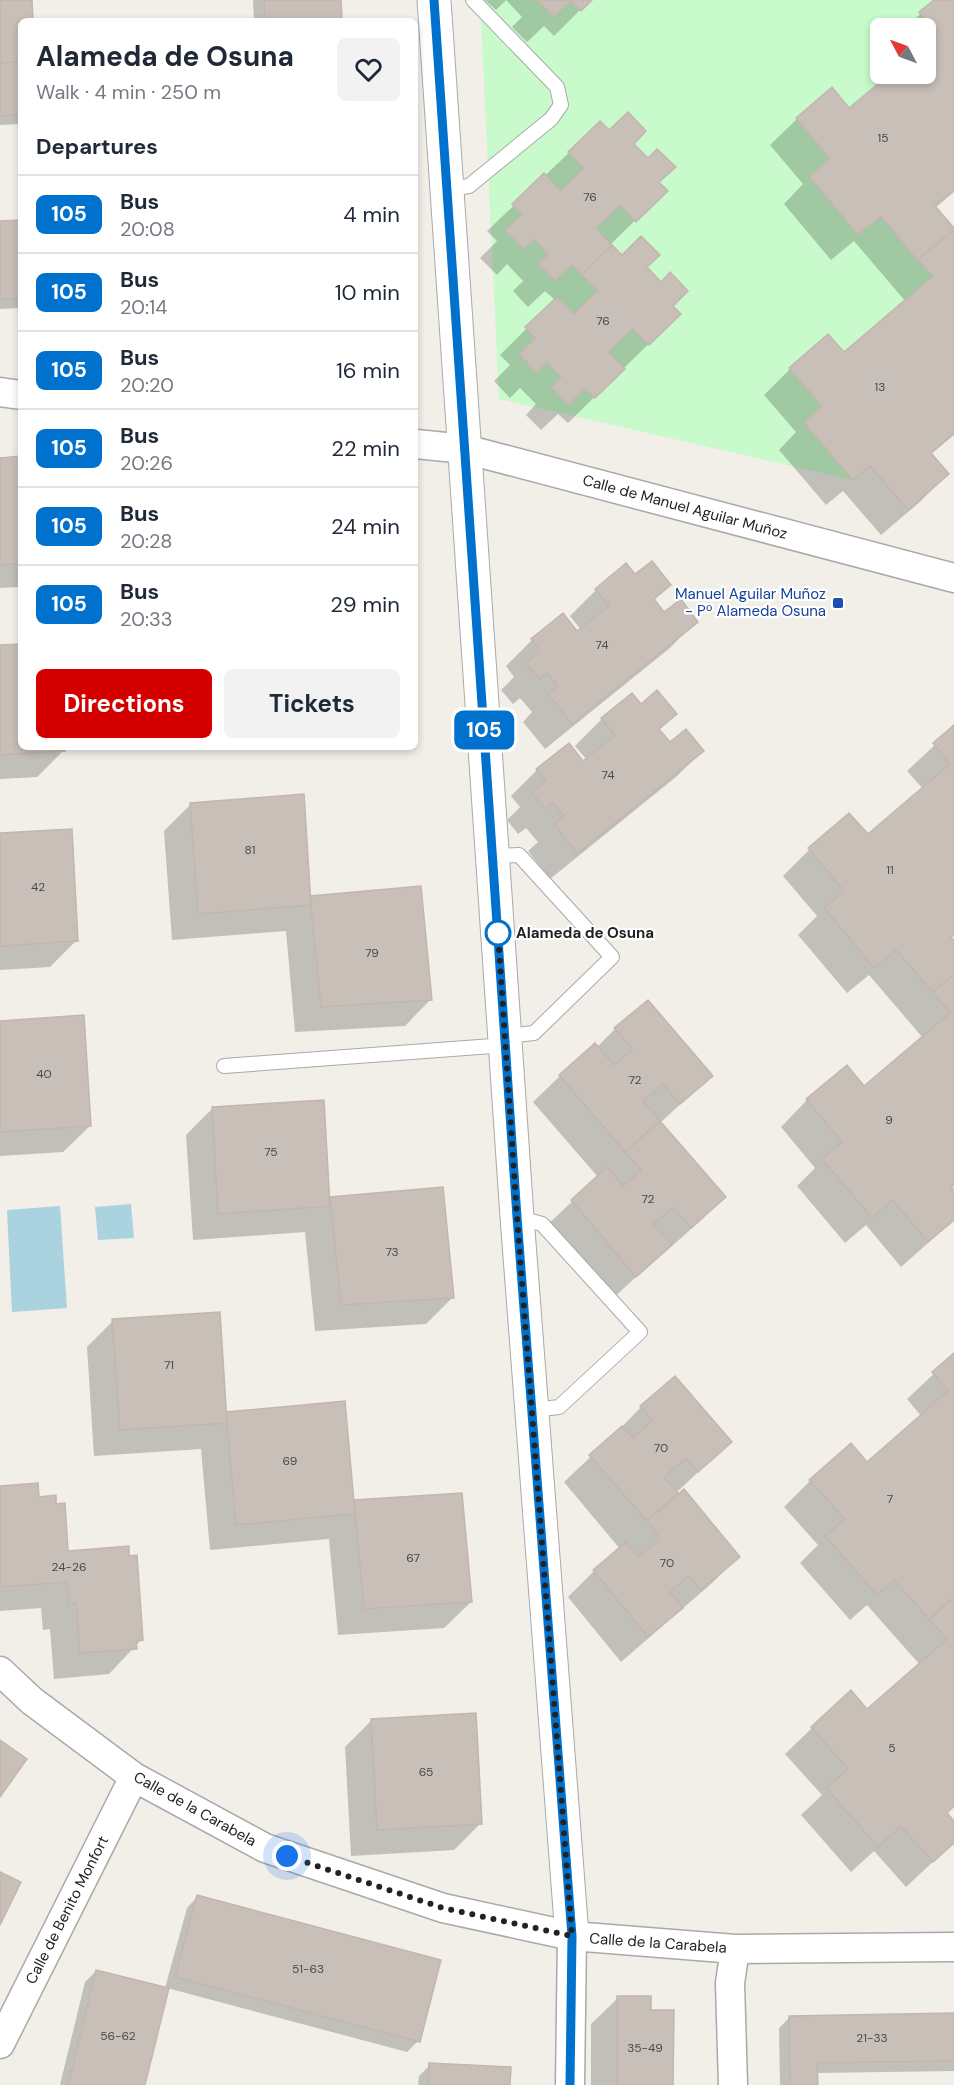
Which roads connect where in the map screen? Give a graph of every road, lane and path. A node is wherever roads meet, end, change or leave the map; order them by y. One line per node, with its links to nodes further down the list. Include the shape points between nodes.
1 (434, 0): 3 (street)
2 (473, 0): 3 (lane, via 557,87 561,105 551,119 469,186)
3 (447, 189): 7 (street)
4 (0, 392): 5 (street)
5 (18, 395)
6 (418, 444): 7 (street, Calle de Manuel Aguilar Muñoz)
7 (465, 449): 8 (street, Calle de Manuel Aguilar Muñoz); 9 (street)
8 (954, 578)
9 (493, 856): 10 (street); 10 (lane, via 519,855 612,957 534,1033)
10 (505, 1040): 11 (lane); 12 (street)
11 (224, 1066)
12 (517, 1217): 13 (street); 13 (lane, via 542,1224 640,1332 559,1407)
13 (532, 1410): 16 (street)
14 (0, 1671): 15 (street, Calle de la Carabela, via 32,1701)
15 (134, 1777): 16 (street, Calle de la Carabela, via 265,1848 443,1908); 19 (street, Calle de Benito Monfort)
16 (572, 1936): 18 (street, Calle de la Carabela); 20 (street)
17 (954, 1947): 18 (street, Calle de la Carabela)
18 (735, 1949): 21 (street, Calle de la Carabela, via 730,1983)
19 (0, 2044)
20 (570, 2085)
21 (733, 2085)

